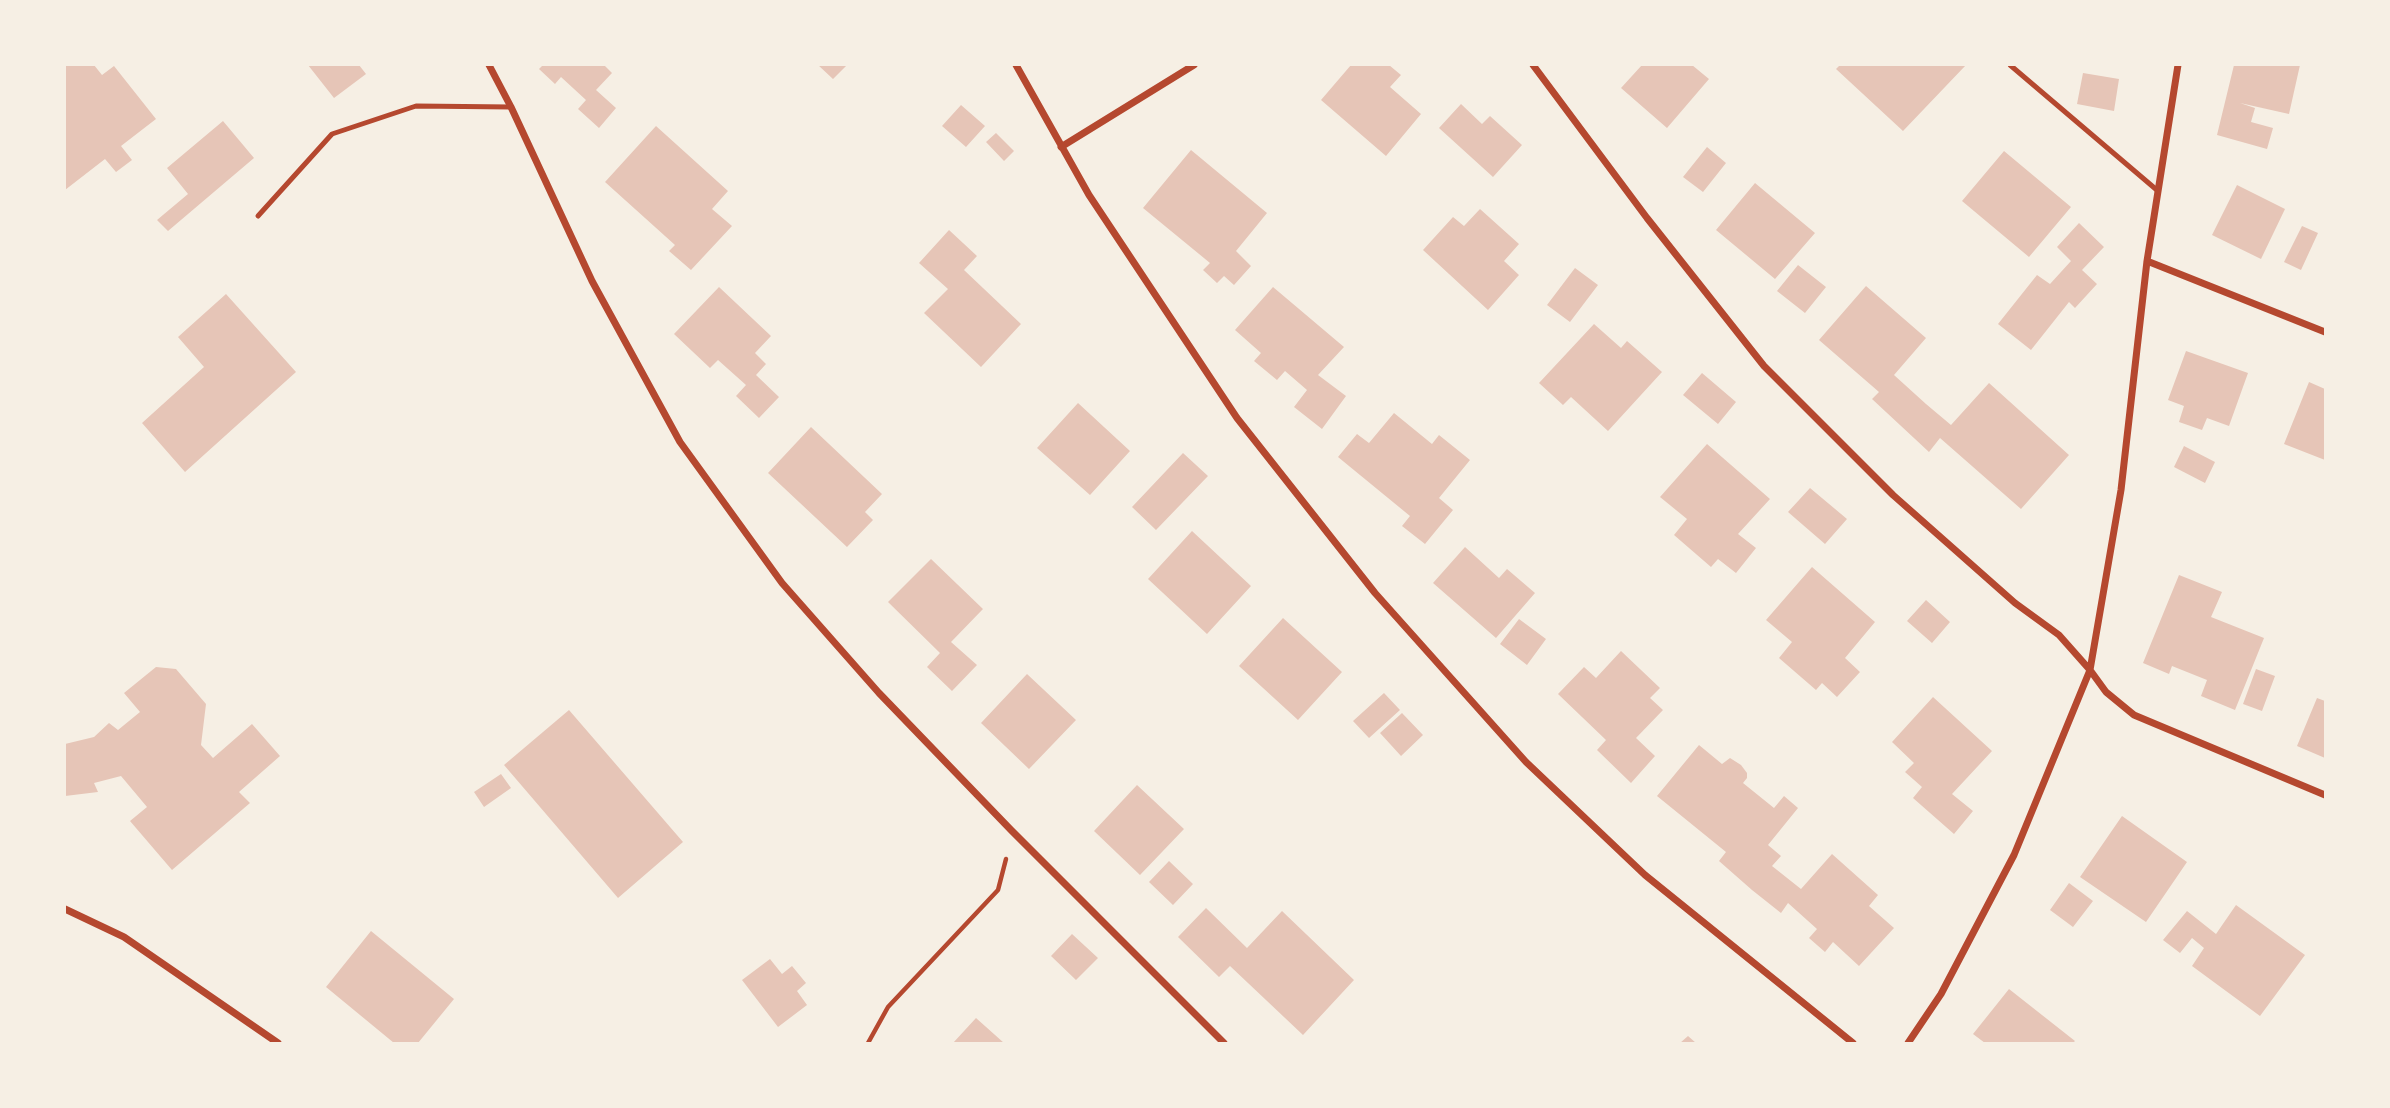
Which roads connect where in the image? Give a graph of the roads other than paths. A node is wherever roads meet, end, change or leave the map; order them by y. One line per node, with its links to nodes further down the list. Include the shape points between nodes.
1 (489, 65): 7 (street)
2 (1016, 65): 8 (street)
3 (1194, 65): 8 (street)
4 (1533, 65): 13 (street, via 1764,366 1893,495 2015,603 2059,635)
5 (2010, 65): 9 (lane)
6 (2178, 65): 9 (street)
7 (512, 107): 10 (lane, via 415,106 332,134); 17 (street, via 592,281 680,442 782,583 879,693)
8 (1061, 147): 18 (street, via 1237,418 1375,593 1526,762 1645,875)
9 (2158, 191): 11 (street)
10 (258, 216)
11 (2147, 261): 12 (street); 13 (street, via 2121,490)
12 (2325, 332)
13 (2090, 670): 14 (street, via 2106,692 2134,715); 19 (street, via 2014,855 1941,994)
14 (2325, 795)
15 (65, 909): 16 (street, via 124,937)
16 (278, 1043)
17 (1224, 1043)
18 (1853, 1043)
19 (1908, 1043)

